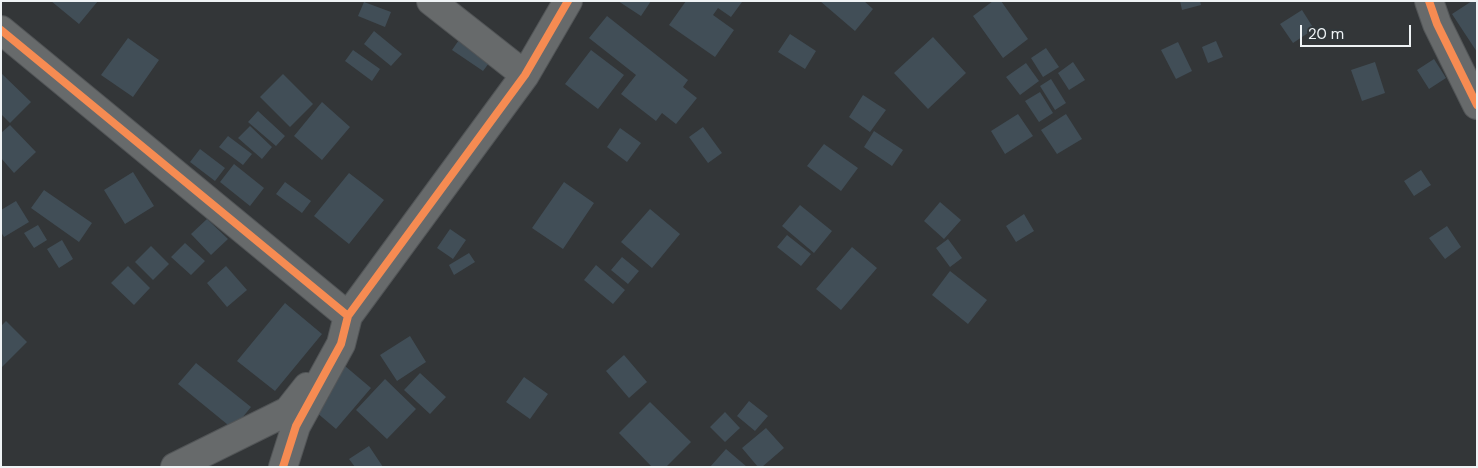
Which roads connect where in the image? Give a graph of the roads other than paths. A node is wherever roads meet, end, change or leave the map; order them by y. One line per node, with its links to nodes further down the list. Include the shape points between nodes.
1 (431, 1): 5 (street)
2 (568, 1): 5 (street)
3 (1429, 1): 6 (street)
4 (1, 30): 7 (street)
5 (525, 75): 7 (street)
6 (1477, 105)
7 (348, 316): 8 (street)
8 (341, 344): 9 (street, via 288,411); 10 (street, via 296,426)
9 (175, 467)
10 (283, 467)

